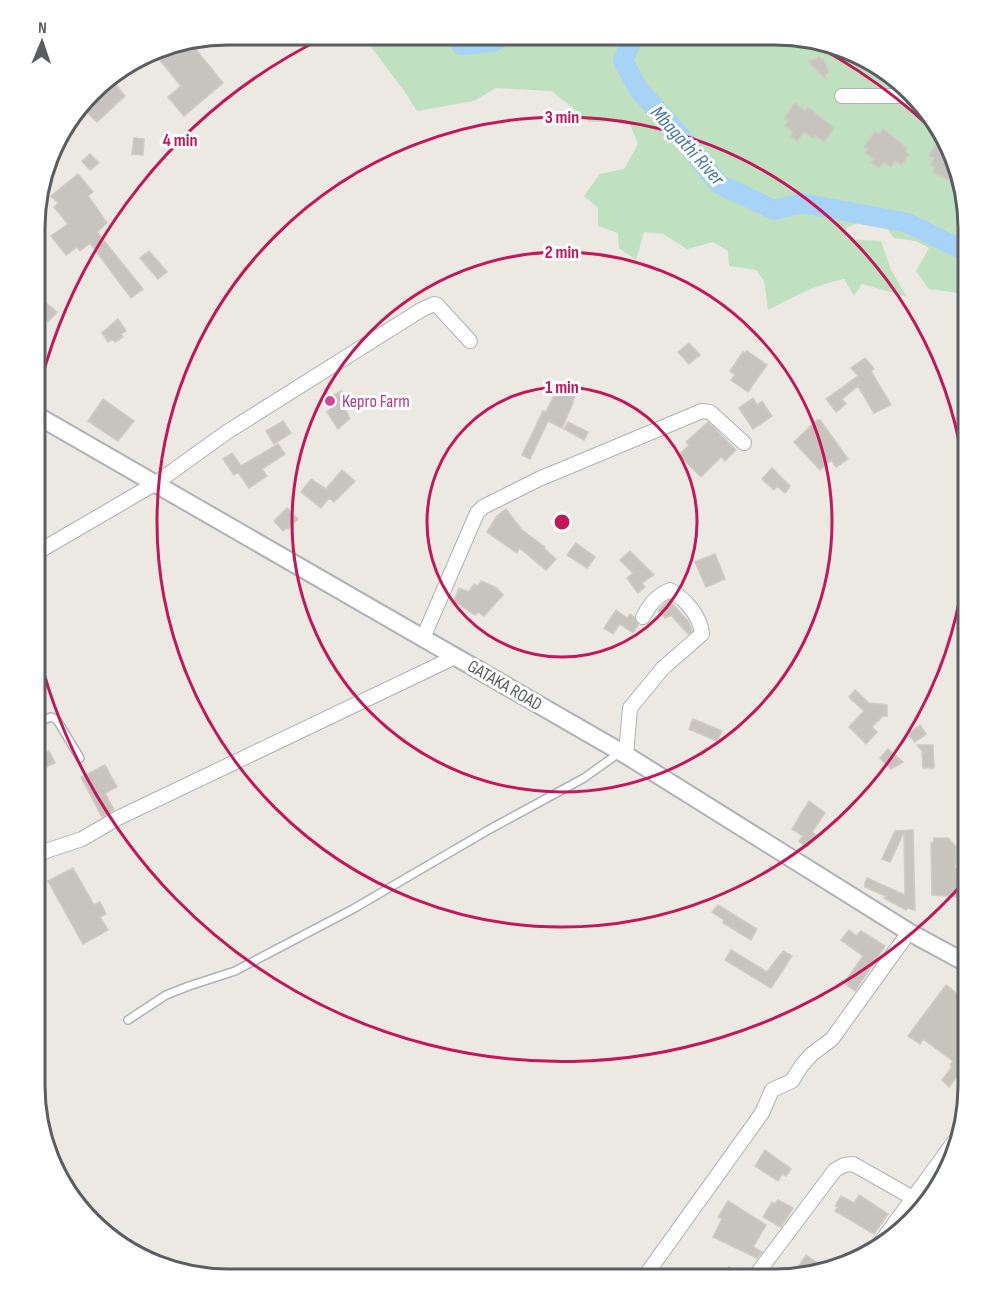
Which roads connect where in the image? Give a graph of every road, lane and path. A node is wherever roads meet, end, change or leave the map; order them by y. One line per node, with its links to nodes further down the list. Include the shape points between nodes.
1 (842, 96): 2 (street)
2 (903, 96)
3 (470, 341): 6 (street, via 437,305 430,305 227,432)
4 (45, 420): 6 (street, GATAKA ROAD)
5 (744, 443): 9 (street, via 710,412 702,411 539,479 483,507)
6 (156, 483): 7 (street); 9 (street, GATAKA ROAD)
7 (45, 548)
8 (643, 617): 12 (street, via 659,594 670,590 698,618 702,634 663,668 630,708)
9 (423, 638): 10 (street, GATAKA ROAD)
10 (455, 657): 12 (street, GATAKA ROAD); 14 (street, via 82,839)
11 (45, 719): 13 (lane, via 57,720)
12 (623, 753): 15 (street, GATAKA ROAD); 17 (lane, via 353,909 236,971 166,995)
13 (80, 758)
14 (45, 852)
15 (909, 932): 16 (street, GATAKA ROAD); 21 (street, via 832,1039 812,1054 792,1081 772,1090 762,1113)
16 (958, 959)
17 (128, 1020)
18 (943, 1157): 19 (street)
19 (913, 1198): 20 (street); 22 (street, via 854,1164 844,1165 835,1170)
20 (892, 1227)
21 (650, 1269)
22 (761, 1269)

